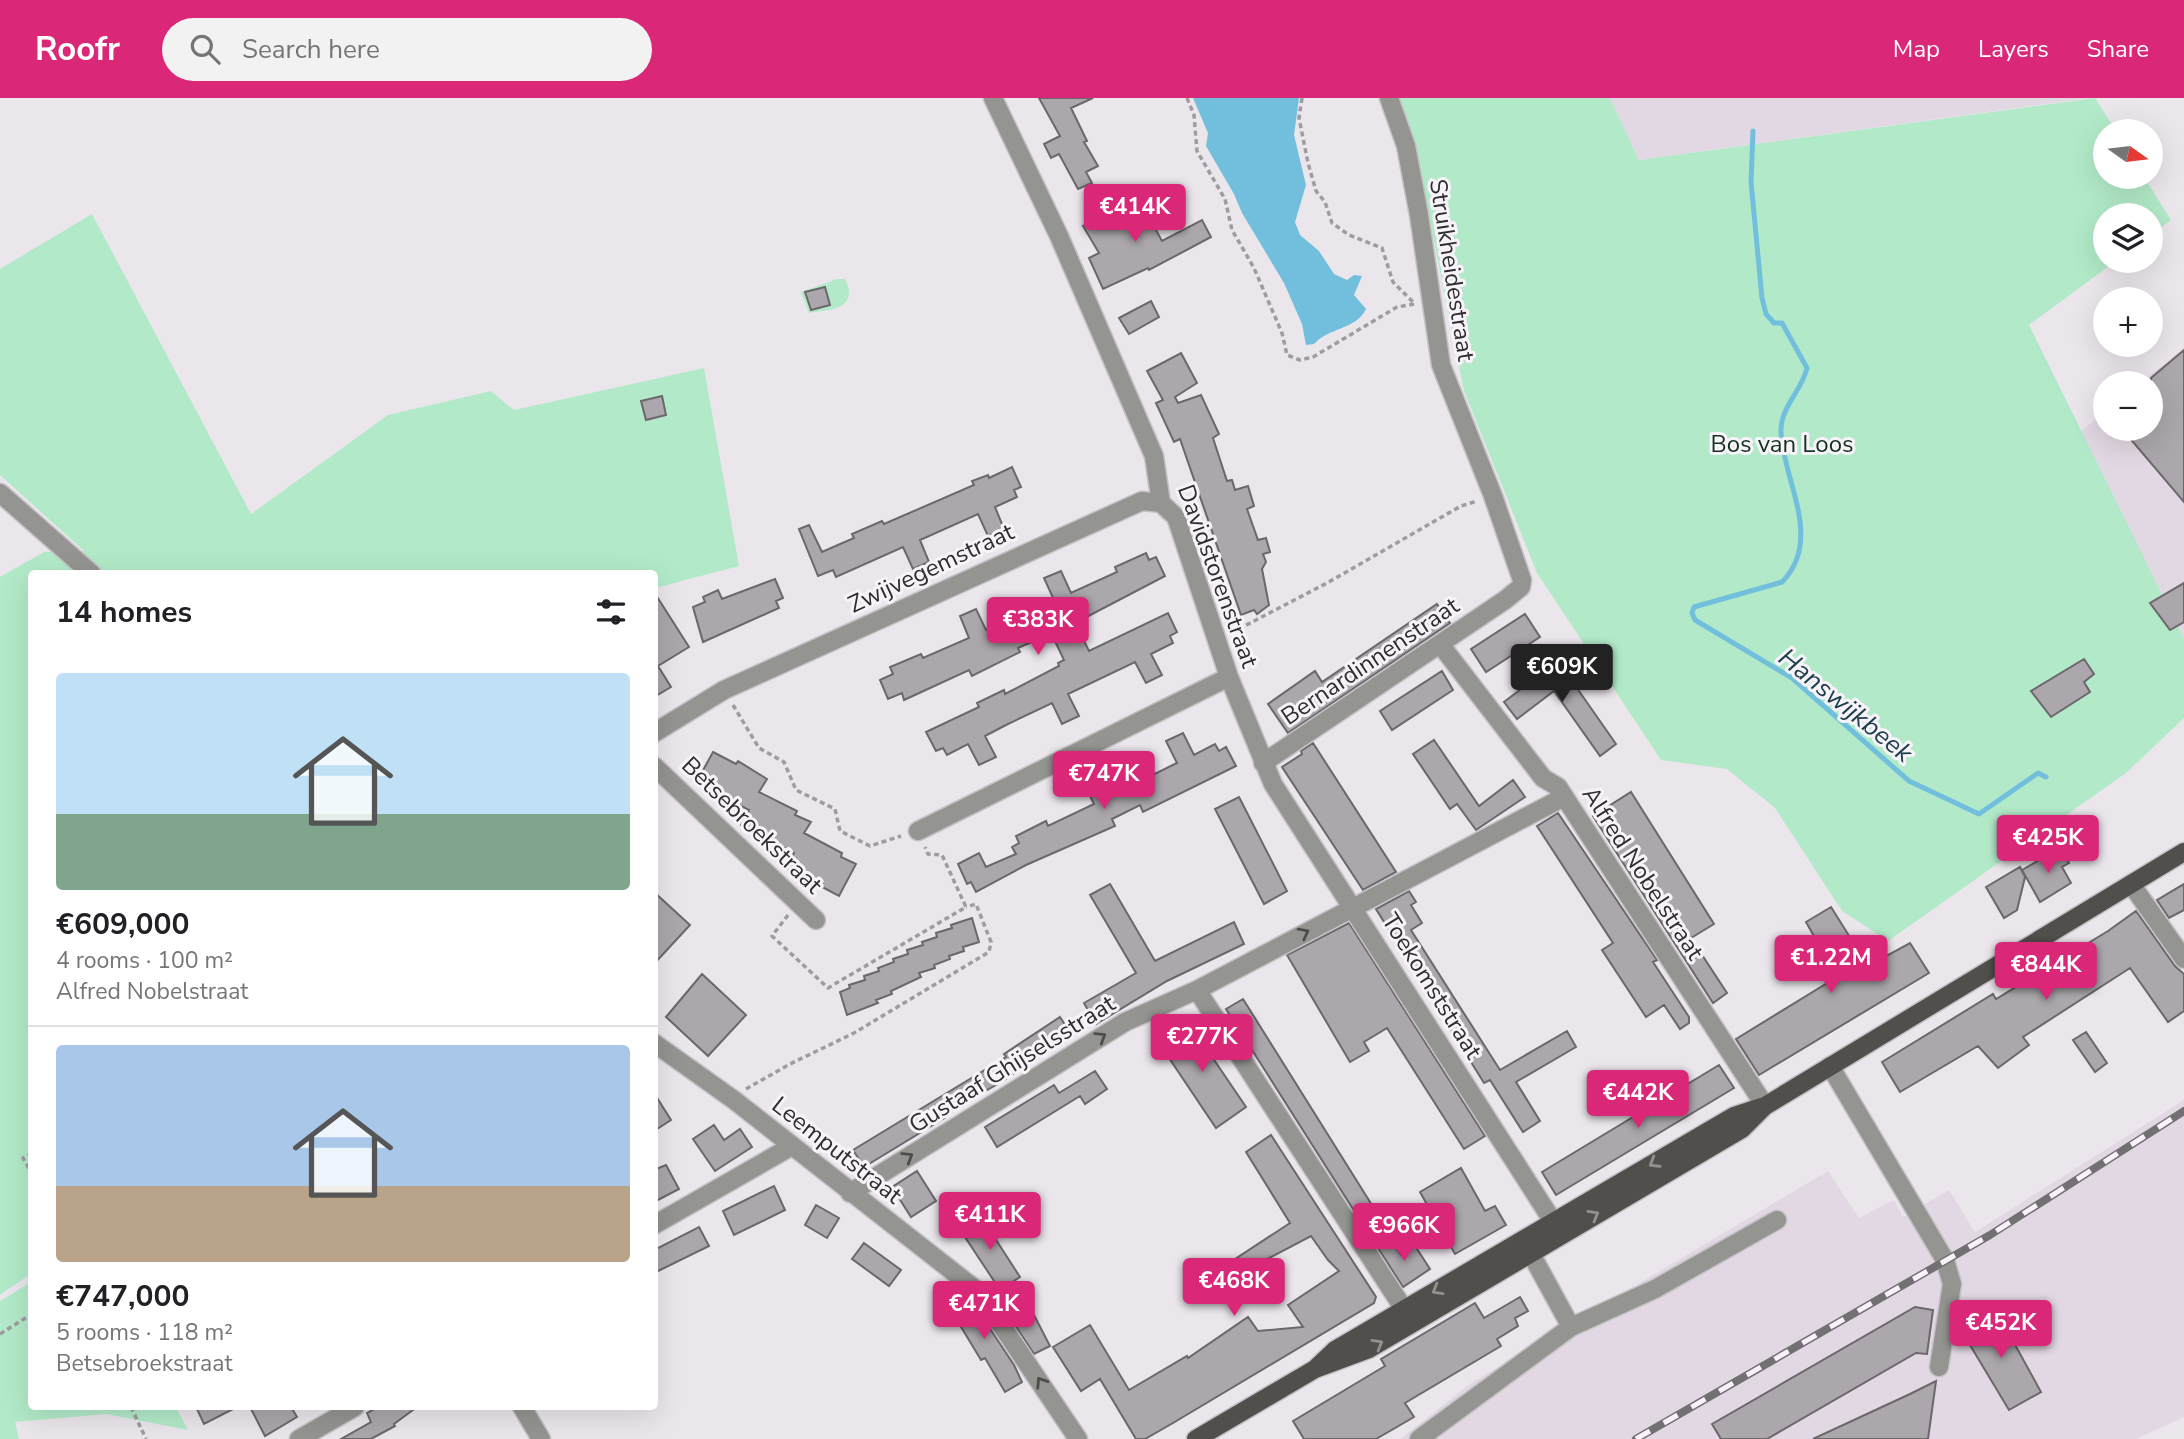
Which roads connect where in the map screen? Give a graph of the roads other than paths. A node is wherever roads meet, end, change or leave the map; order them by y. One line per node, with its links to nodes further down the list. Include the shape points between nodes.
1 (993, 98): 4 (street, Davidstorenstraat, via 1059,236 1154,456)
2 (1389, 98): 6 (street, Struikheidestraat, via 1406,146 1419,215 1423,306 1441,365 1521,571 1521,587)
3 (0, 494): 5 (street)
4 (1161, 503): 8 (street, Davidstorenstraat, via 1176,517); 9 (street, Zwijvegemstraat, via 1142,500 1116,511 724,691)
5 (87, 570)
6 (1505, 600): 7 (street, Bernardinnenstraat)
7 (1440, 644): 10 (street, Bernardinnenstraat); 12 (street, Alfred Nobelstraat, via 1543,778)
8 (1229, 677): 10 (street, Davidstorenstraat); 13 (street)
9 (658, 731)
10 (1263, 763): 16 (street, Toekomststraat)
11 (658, 770): 17 (street, Betsebroekstraat)
12 (1564, 797): 16 (street, Gustaaf Ghijselsstraat); 22 (street, Alfred Nobelstraat)
13 (918, 831)
14 (2184, 852): 15 (main road)
15 (2131, 884): 18 (street); 21 (main road)
16 (1353, 907): 19 (street, Gustaaf Ghijselsstraat, one-way to 16); 27 (street, Toekomststraat)
17 (816, 920)
18 (2184, 959)
19 (1197, 990): 24 (street, Gustaaf Ghijselsstraat, one-way to 19, via 1125,1022); 29 (street)
20 (658, 1048): 23 (street, Leemputstraat)
21 (1830, 1066): 22 (main road); 31 (street, via 1945,1260 1952,1284)
22 (1765, 1106): 27 (main road, via 1734,1116)
23 (792, 1146): 24 (street, Leemputstraat); 26 (street)
24 (850, 1193): 36 (street, Leemputstraat, one-way to 24, via 979,1292)
25 (1777, 1220): 30 (street, via 1655,1289)
26 (658, 1223)
27 (1557, 1228): 28 (main road)
28 (1527, 1246): 29 (main road); 30 (street)
29 (1408, 1316): 37 (main road, via 1369,1349 1315,1369)
30 (1571, 1326): 38 (street)
31 (1939, 1367)
32 (350, 1410): 34 (street)
33 (524, 1410): 35 (street)
34 (299, 1439)
35 (541, 1439)
36 (1078, 1439)
37 (1196, 1439)
38 (1419, 1439)

